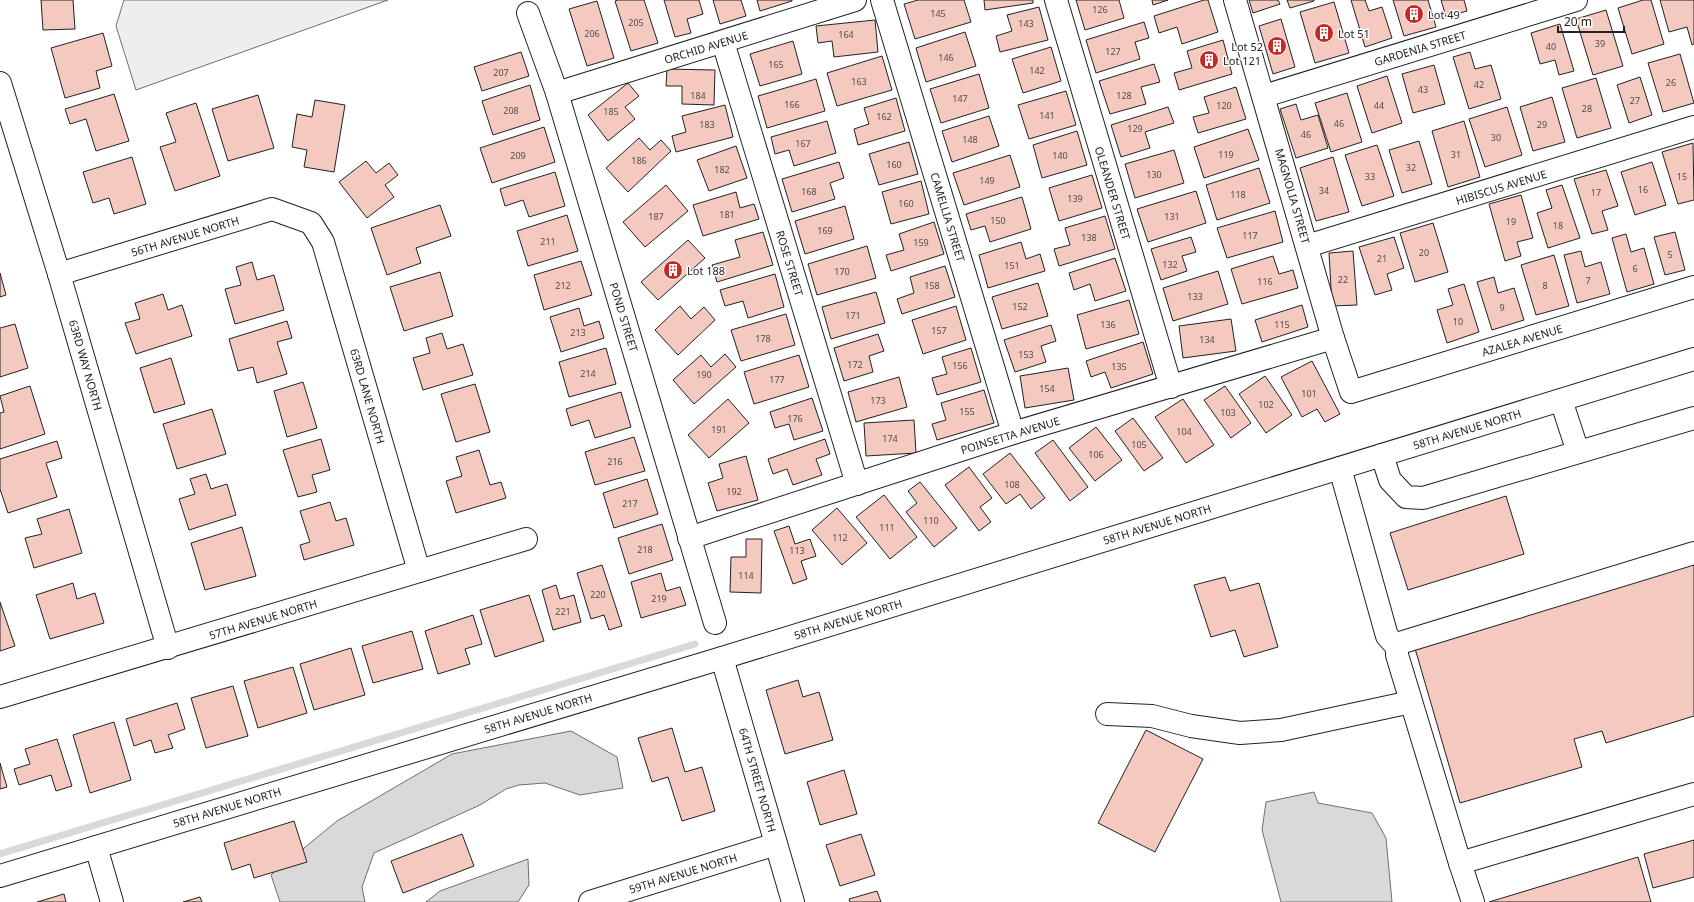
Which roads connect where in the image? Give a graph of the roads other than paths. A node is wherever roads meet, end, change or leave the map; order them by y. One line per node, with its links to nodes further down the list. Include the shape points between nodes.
1 (855, 0): 7 (street, ORCHID AVENUE)
2 (882, 0): 22 (street, CAMELLIA STREET)
3 (1056, 0): 18 (street, OLEANDER STREET)
4 (1235, 0): 10 (street, MAGNOLIA STREET)
5 (1576, 0): 10 (street, GARDENIA STREET)
6 (528, 13): 9 (street, POND STREET)
7 (723, 42): 9 (street, ORCHID AVENUE); 26 (street, ROSE STREET)
8 (0, 83): 14 (street, 63RD WAY NORTH)
9 (557, 93): 28 (street, POND STREET)
10 (1264, 96): 13 (street, MAGNOLIA STREET)
11 (1694, 127): 13 (street, HIBISCUS AVENUE)
12 (311, 223): 14 (street, 56TH AVENUE NORTH, via 272,209); 30 (street, 63RD LANE NORTH, via 323,242)
13 (1307, 246): 16 (street, MAGNOLIA STREET)
14 (59, 274): 33 (street, 63RD WAY NORTH)
15 (1694, 287): 19 (street, AZALEA AVENUE)
16 (1333, 338): 18 (street, POINSETTA AVENUE); 19 (street, MAGNOLIA STREET)
17 (1694, 359): 20 (street, 58TH AVENUE NORTH)
18 (1171, 387): 22 (street, POINSETTA AVENUE)
19 (1351, 392)
20 (1561, 400): 23 (street); 24 (street, 58TH AVENUE NORTH)
21 (1694, 418): 23 (street)
22 (1013, 433): 26 (street, POINSETTA AVENUE)
23 (1578, 452): 24 (street, via 1422,498 1406,497 1390,480)
24 (1382, 455): 25 (street, 58TH AVENUE NORTH)
25 (1340, 468): 32 (street, via 1387,636); 34 (street, 58TH AVENUE NORTH)
26 (857, 484): 28 (street, POINSETTA AVENUE)
27 (526, 538): 30 (street, 57TH AVENUE NORTH)
28 (689, 538): 31 (street, POND STREET)
29 (1694, 553): 32 (street, via 1403,642)
30 (419, 571): 33 (street, 57TH AVENUE NORTH)
31 (715, 623)
32 (1397, 647): 36 (street)
33 (168, 648): 35 (street, 57TH AVENUE NORTH)
34 (722, 658): 39 (street, 64TH STREET NORTH); 40 (street, 58TH AVENUE NORTH)
35 (0, 698)
36 (1411, 702): 37 (street, via 1281,730 1240,733 1191,726 1152,716); 41 (street)
37 (1107, 714)
38 (1694, 794): 41 (street)
39 (776, 844): 44 (street, 59TH AVENUE NORTH); 45 (street, 64TH STREET NORTH)
40 (96, 846): 42 (street, 58TH AVENUE NORTH); 43 (street)
41 (1460, 863): 46 (street)
42 (0, 876)
43 (112, 902)
44 (590, 902)
45 (793, 902)
46 (1472, 902)

